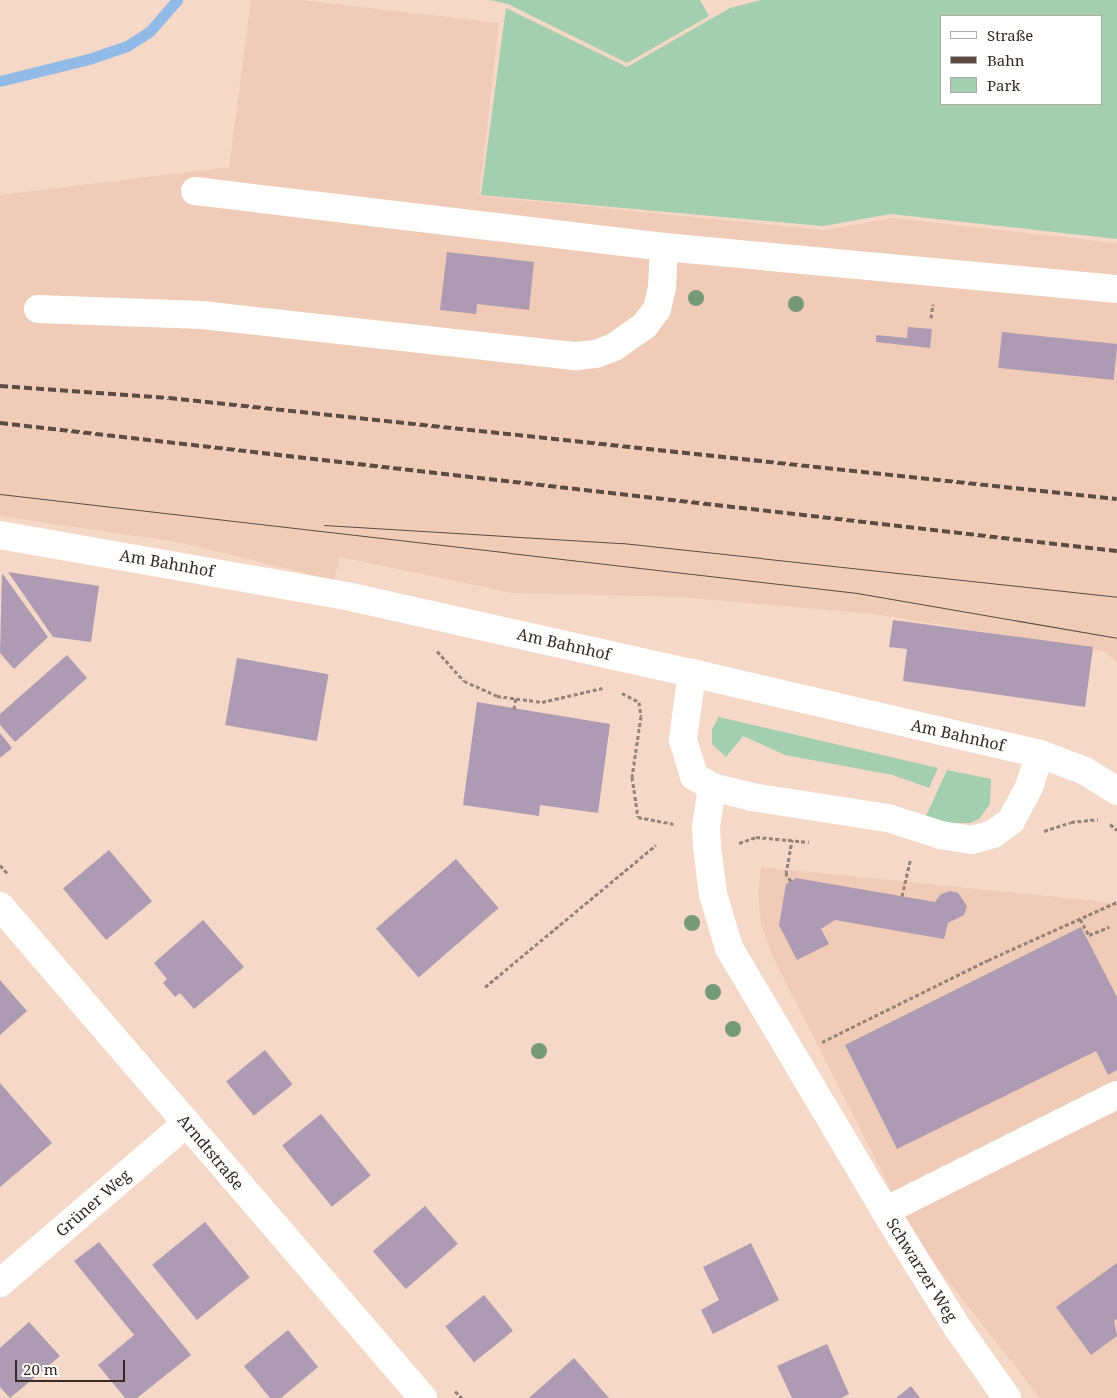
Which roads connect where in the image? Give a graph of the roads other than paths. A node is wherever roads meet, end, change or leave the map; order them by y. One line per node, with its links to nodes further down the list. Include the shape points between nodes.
1 (194, 192): 2 (main road)
2 (664, 247): 3 (main road); 4 (main road, via 662,288 657,308 644,325 614,347 596,354 576,356 202,315)
3 (1117, 289)
4 (38, 308)
5 (0, 534): 6 (main road, Am Bahnhof, via 351,597)
6 (692, 673): 7 (main road, Am Bahnhof); 8 (main road, via 682,740 694,776)
7 (1040, 754): 8 (main road, via 1029,787 1011,821 993,834 972,840 941,836 888,818 752,797); 9 (main road, Am Bahnhof, via 1085,771)
8 (712, 787): 13 (main road, Schwarzer Weg, via 707,834 713,894 730,948)
9 (1117, 791)
10 (0, 906): 12 (main road, Arndtstraße)
11 (1117, 1096): 13 (main road)
12 (187, 1123): 14 (main road, Grüner Weg); 15 (main road, Arndtstraße)
13 (885, 1211): 16 (main road, Schwarzer Weg, via 957,1327)
14 (0, 1283)
15 (423, 1398)
16 (1007, 1398)

